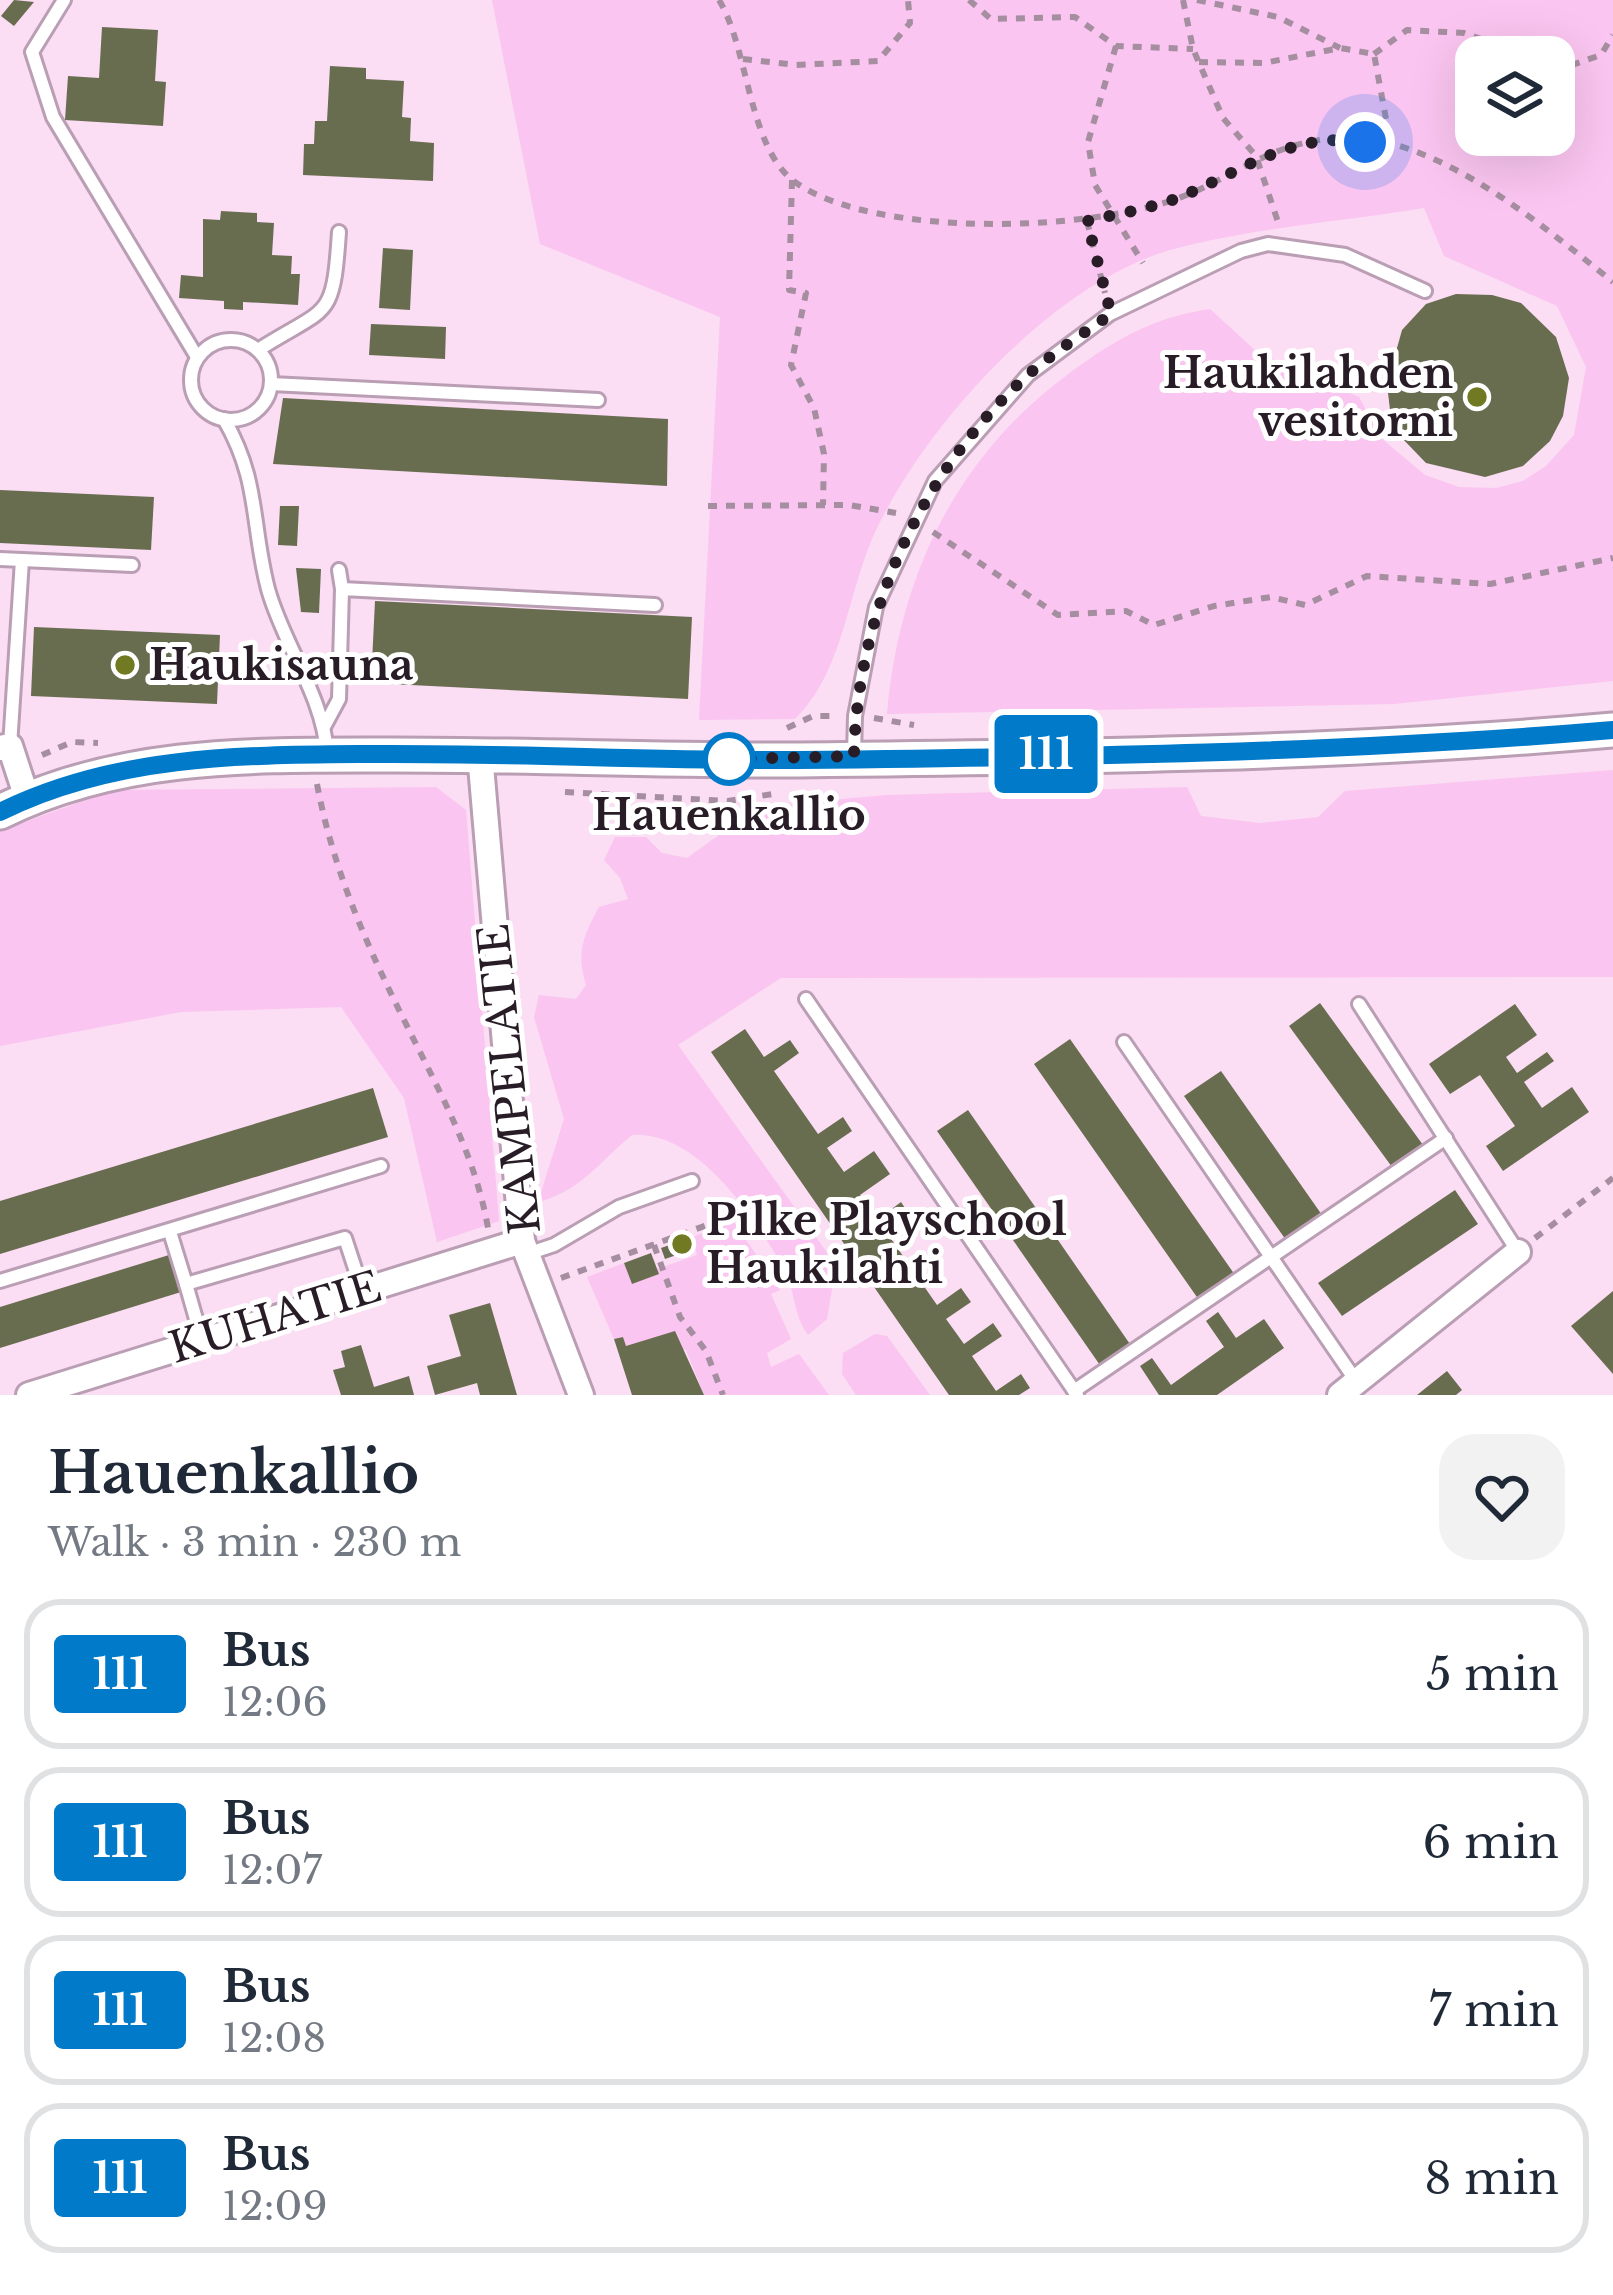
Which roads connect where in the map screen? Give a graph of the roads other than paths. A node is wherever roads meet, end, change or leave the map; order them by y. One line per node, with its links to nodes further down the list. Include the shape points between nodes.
1 (64, 0): 5 (lane, via 32,52 53,117)
2 (339, 232): 4 (lane, via 335,296 318,318)
3 (1425, 291): 19 (lane, via 1345,254 1286,245 1241,251 1111,314 1028,375 935,481 917,517 876,607)
4 (258, 350): 5 (lane, via 233,339); 6 (lane)
5 (197, 357): 8 (lane, via 194,396)
6 (271, 384): 7 (lane); 8 (lane, via 250,416)
7 (598, 400)
8 (224, 419): 16 (lane, via 254,488 268,589)
9 (0, 559): 10 (lane)
10 (22, 560): 11 (lane); 17 (lane)
11 (132, 565)
12 (339, 570): 13 (lane)
13 (342, 589): 14 (lane); 16 (lane, via 339,699)
14 (655, 605)
15 (1613, 730): 19 (main road, via 1242,751)
16 (326, 740): 18 (main road); 20 (main road, via 131,768)
17 (5, 747): 20 (street)
18 (480, 754): 19 (main road); 28 (street, KAMPELATIE)
19 (854, 756)
20 (14, 805)
21 (806, 1000): 37 (lane)
22 (1359, 1004): 24 (lane)
23 (1124, 1042): 30 (lane)
24 (1447, 1138): 29 (lane); 30 (lane)
25 (381, 1166): 27 (lane)
26 (692, 1181): 28 (lane, via 619,1207 554,1245)
27 (170, 1232): 31 (lane); 32 (lane)
28 (524, 1247): 33 (street, KUHATIE); 38 (street, KAMPELATIE)
29 (1518, 1252): 35 (street)
30 (1272, 1258): 35 (lane); 37 (lane)
31 (0, 1281)
32 (186, 1284): 33 (lane, via 345,1238); 34 (lane)
33 (362, 1290): 34 (street, KUHATIE)
34 (202, 1340): 36 (street, KUHATIE)
35 (1348, 1388)
36 (40, 1393)
37 (1075, 1393)
38 (581, 1395)

